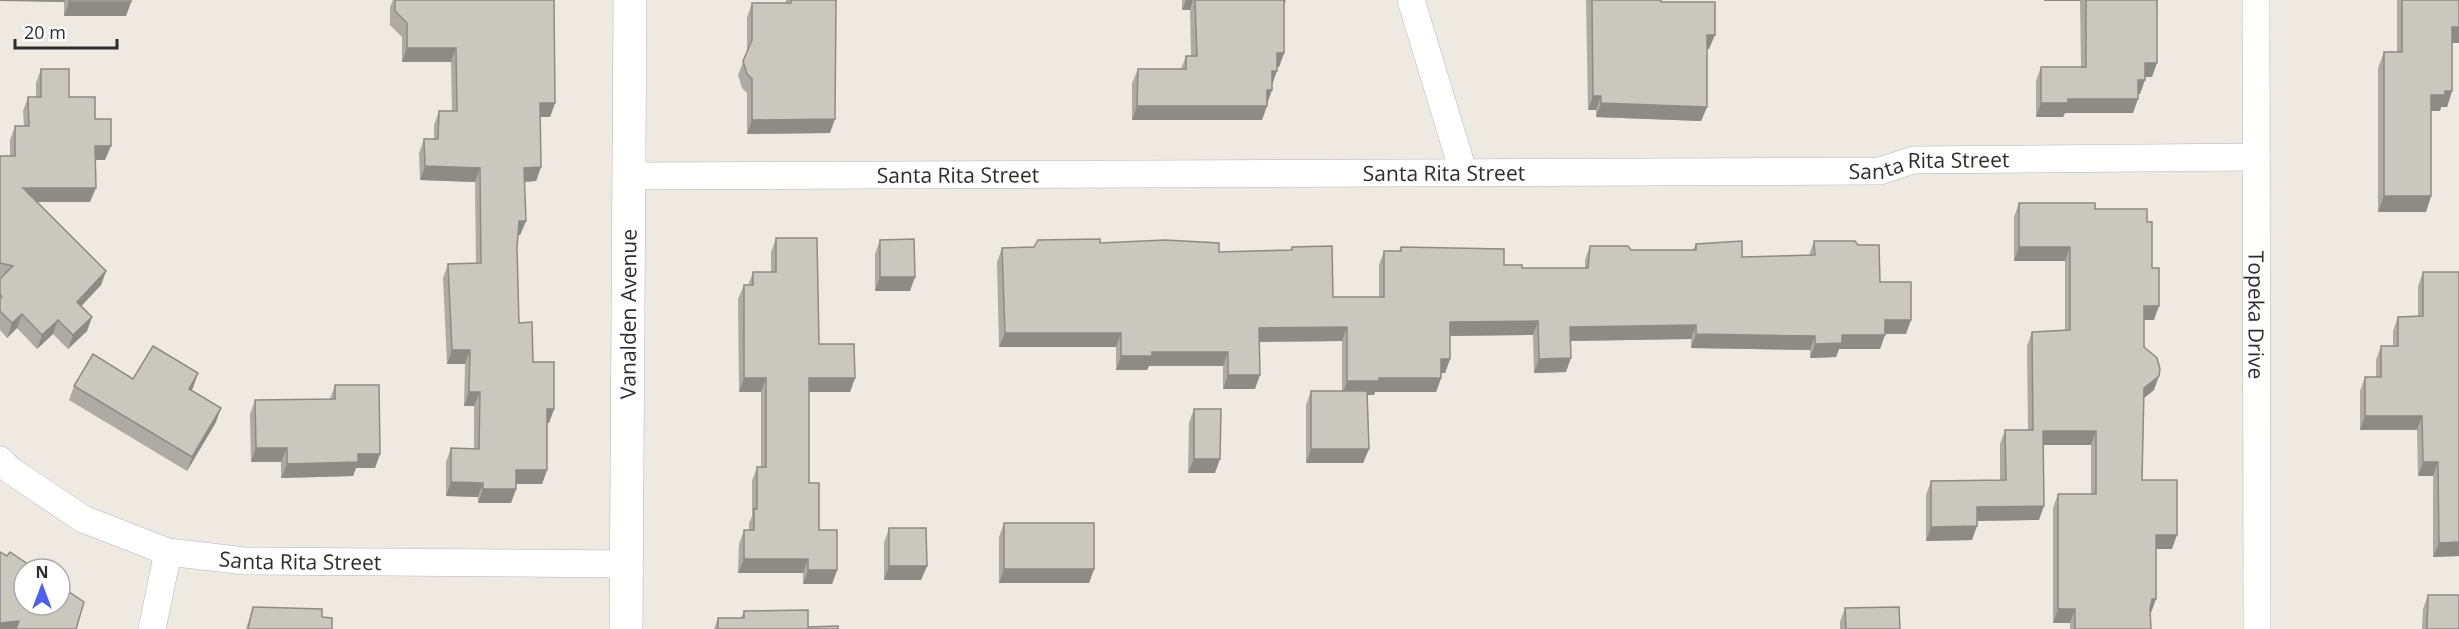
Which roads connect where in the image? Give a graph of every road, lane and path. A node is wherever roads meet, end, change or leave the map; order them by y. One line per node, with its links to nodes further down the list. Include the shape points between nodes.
1 (630, 0): 6 (main road, Vanalden Avenue)
2 (1412, 0): 5 (street)
3 (2256, 0): 4 (street, Topeka Drive)
4 (2256, 157): 5 (street, Santa Rita Street, via 1913,160 1880,171); 12 (street, Topeka Drive)
5 (1463, 171): 6 (street, Santa Rita Street)
6 (630, 176): 9 (main road, Vanalden Avenue)
7 (0, 460): 8 (street, Santa Rita Street, via 82,519)
8 (168, 552): 9 (street, Santa Rita Street, via 245,561); 10 (street)
9 (625, 564): 11 (main road, Vanalden Avenue)
10 (152, 629)
11 (626, 629)
12 (2257, 629)

